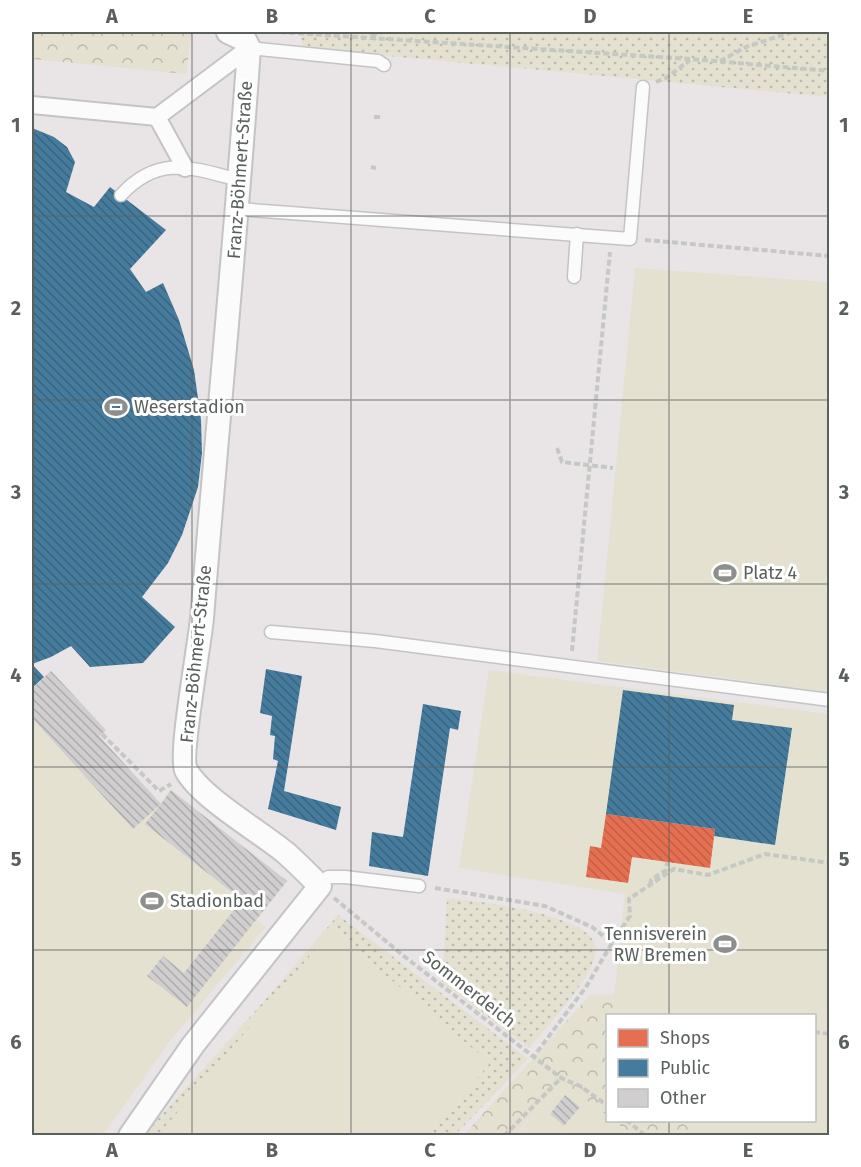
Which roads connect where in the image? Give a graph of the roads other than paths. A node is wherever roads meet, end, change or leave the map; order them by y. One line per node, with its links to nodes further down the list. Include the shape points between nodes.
1 (228, 32): 2 (street, via 245,40)
2 (249, 48): 3 (lane, via 378,61); 6 (street, Franz-Böhmert-Straße); 8 (street, Franz-Böhmert-Straße)
3 (384, 65)
4 (643, 87): 11 (lane, via 630,239)
5 (32, 105): 6 (street)
6 (157, 117): 7 (street)
7 (185, 168): 8 (lane); 9 (lane, via 167,168 143,176)
8 (239, 180): 10 (street, Franz-Böhmert-Straße)
9 (121, 195)
10 (238, 209): 11 (lane); 15 (street, Franz-Böhmert-Straße, via 185,768 199,787 286,854)
11 (577, 234): 12 (lane)
12 (574, 277)
13 (271, 632): 14 (lane, via 375,640)
14 (830, 700)
15 (320, 886): 16 (lane, via 328,877); 17 (street, via 193,1045)
16 (419, 886)
17 (130, 1136)

